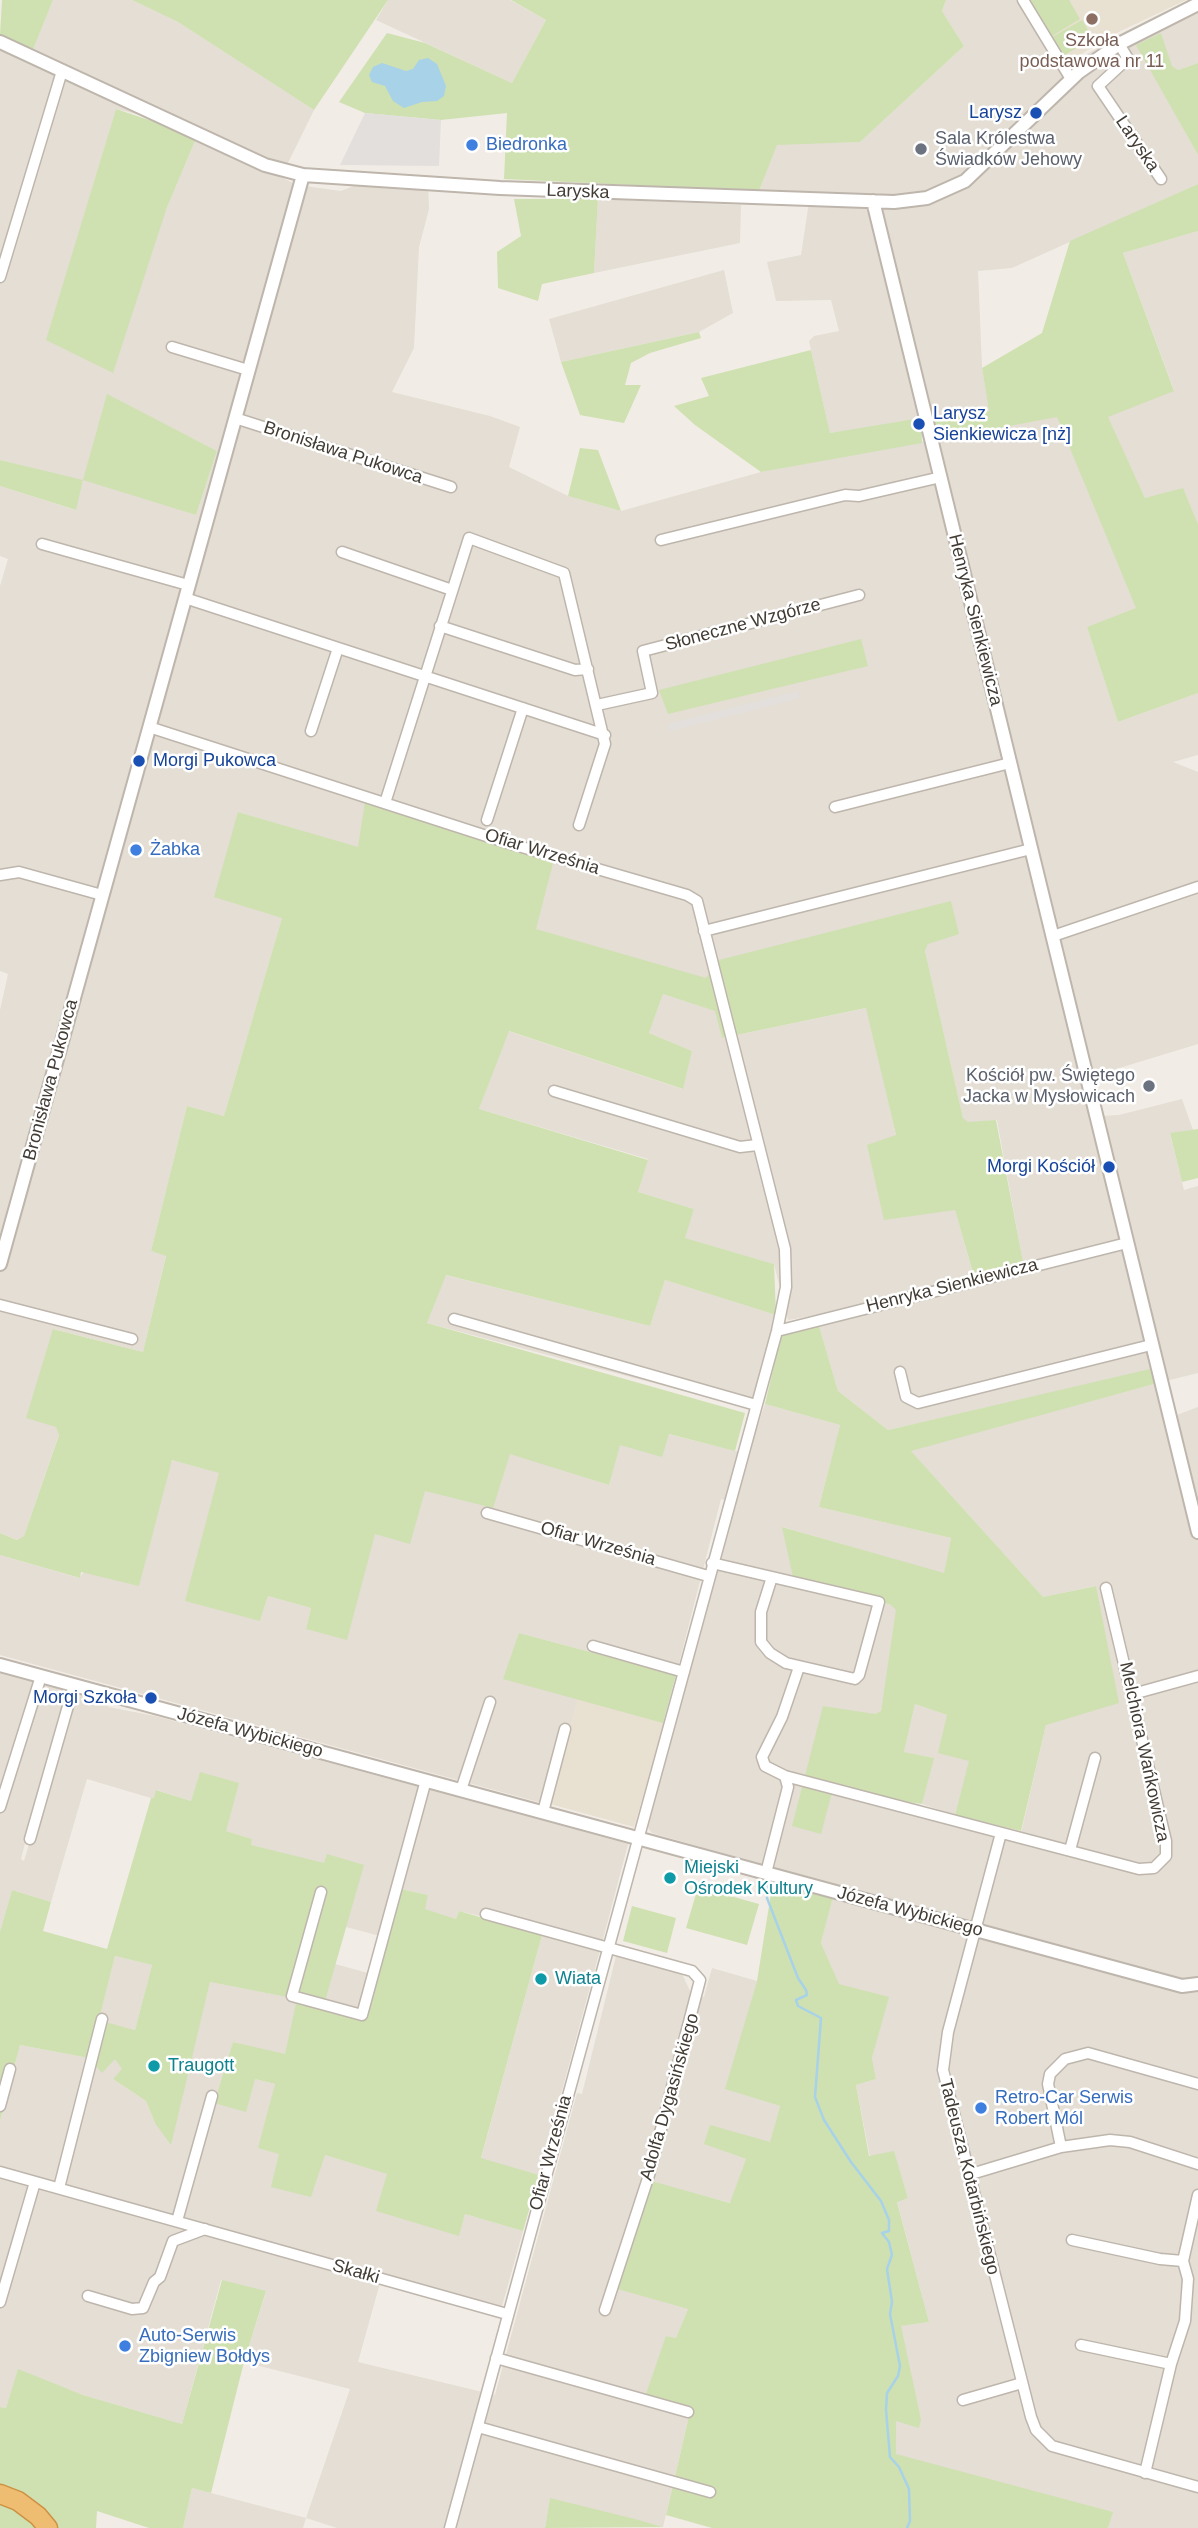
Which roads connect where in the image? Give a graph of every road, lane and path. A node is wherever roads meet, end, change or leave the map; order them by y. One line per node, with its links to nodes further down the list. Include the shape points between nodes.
1 (1023, 0): 6 (street)
2 (1198, 4): 4 (street, Laryska)
3 (0, 43): 5 (street, Laryska)
4 (1119, 44): 6 (street, Laryska); 8 (street, Laryska, via 1127,58 1098,86)
5 (62, 71): 7 (street, Laryska, via 265,165); 10 (street)
6 (1070, 79): 9 (street, Laryska, via 965,181 928,198)
7 (303, 175): 9 (street, Laryska, via 500,188); 12 (street, Bronisława Pukowca)
8 (1161, 179)
9 (873, 201): 14 (street, Henryka Sienkiewicza)
10 (0, 277)
11 (172, 347): 12 (street)
12 (248, 370): 13 (street, Bronisława Pukowca)
13 (235, 418): 15 (street, Bronisława Pukowca); 20 (street, Bronisława Pukowca)
14 (941, 477): 16 (street, via 859,496 845,495); 31 (street, Henryka Sienkiewicza)
15 (452, 487)
16 (661, 540)
17 (42, 544): 20 (street)
18 (342, 552): 19 (street)
19 (452, 590): 22 (street); 24 (street, via 469,538 564,573)
20 (186, 591): 23 (street); 28 (street, Bronisława Pukowca)
21 (859, 595): 26 (street, Słoneczne Wzgórze, via 643,651 652,693)
22 (440, 626): 24 (street, via 575,670); 25 (street)
23 (338, 648): 25 (street); 29 (street)
24 (588, 669): 26 (street)
25 (424, 676): 27 (street); 32 (street)
26 (597, 705): 30 (street)
27 (523, 708): 30 (street); 34 (street)
28 (149, 727): 32 (street, Ofiar Września); 39 (street, Bronisława Pukowca)
29 (311, 732)
30 (605, 735): 35 (street)
31 (1010, 763): 33 (street); 36 (street, Henryka Sienkiewicza)
32 (385, 803): 40 (street, Ofiar Września, via 687,895 696,901)
33 (835, 807)
34 (487, 820)
35 (579, 825)
36 (1031, 849): 40 (street); 41 (street, Henryka Sienkiewicza)
37 (0, 875): 39 (street, via 19,872)
38 (1198, 887): 41 (street)
39 (102, 895): 45 (street, Bronisława Pukowca)
40 (704, 931): 43 (street, Ofiar Września)
41 (1053, 936): 44 (street, Henryka Sienkiewicza)
42 (554, 1091): 43 (street, via 740,1147)
43 (757, 1144): 48 (street, Ofiar Września, via 785,1249 786,1287)
44 (1127, 1243): 48 (street, Henryka Sienkiewicza); 50 (street, Henryka Sienkiewicza)
45 (0, 1264)
46 (0, 1305): 49 (street)
47 (454, 1319): 52 (street)
48 (777, 1331): 52 (street, Ofiar Września)
49 (132, 1339)
50 (1151, 1345): 51 (street, via 918,1403 906,1397); 54 (street, Henryka Sienkiewicza)
51 (900, 1371)
52 (756, 1405): 55 (street, Ofiar Września)
53 (487, 1513): 56 (street, Ofiar Września)
54 (1198, 1532)
55 (712, 1563): 56 (street, Ofiar Września); 57 (street)
56 (709, 1576): 62 (street, Ofiar Września)
57 (772, 1577): 61 (street, via 761,1612 761,1642 770,1653); 61 (street, via 879,1602 855,1679)
58 (1106, 1588): 66 (street, Melchiora Wańkowicza)
59 (593, 1646): 62 (street)
60 (0, 1665): 63 (street, Józefa Wybickiego)
61 (799, 1667): 70 (street, via 762,1761)
62 (684, 1672): 76 (street, Ofiar Września)
63 (41, 1676): 65 (street, Józefa Wybickiego); 73 (street)
64 (1198, 1676): 66 (street)
65 (74, 1685): 71 (street, Józefa Wybickiego); 77 (street)
66 (1133, 1694): 78 (street, Melchiora Wańkowicza, via 1166,1856 1154,1868 1139,1869)
67 (490, 1702): 72 (street)
68 (565, 1729): 74 (street)
69 (1095, 1758): 78 (street)
70 (785, 1776): 75 (street, Melchiora Wańkowicza); 79 (street, via 788,1787)
71 (426, 1780): 72 (street, Józefa Wybickiego); 80 (street, via 362,2015 292,1996)
72 (461, 1790): 74 (street, Józefa Wybickiego)
73 (0, 1807)
74 (543, 1812): 76 (street, Józefa Wybickiego)
75 (1001, 1833): 78 (street, Melchiora Wańkowicza); 82 (street, Tadeusza Kotarbińskiego)
76 (638, 1838): 79 (street, Józefa Wybickiego); 83 (street, Ofiar Września)
77 (30, 1839)
78 (1070, 1850)
79 (765, 1872): 82 (street, Józefa Wybickiego)
80 (321, 1892)
81 (486, 1914): 83 (street)
82 (974, 1930): 84 (street, Józefa Wybickiego, via 1182,1986); 93 (street, Tadeusza Kotarbińskiego, via 943,2062)
83 (608, 1947): 103 (street, Adolfa Dygasińskiego, via 692,1971 701,1987 649,2175); 104 (street, Ofiar Września)
84 (1197, 1985)
85 (103, 2019): 95 (street)
86 (10, 2069): 89 (street)
87 (1198, 2084): 90 (street, via 1088,2053 1065,2059 1048,2084)
88 (212, 2096): 97 (street)
89 (0, 2106)
90 (1061, 2147): 91 (street, via 1130,2142); 93 (street)
91 (1198, 2164)
92 (0, 2172): 94 (street, Skałki)
93 (968, 2175): 108 (street, Tadeusza Kotarbińskiego)
94 (35, 2182): 95 (street, Skałki); 102 (street)
95 (59, 2188): 97 (street, Skałki)
96 (1198, 2195): 100 (street)
97 (177, 2221): 98 (street, Skałki)
98 (205, 2229): 101 (street, via 173,2241 143,2308); 104 (street, Skałki)
99 (1072, 2240): 100 (street)
100 (1184, 2261): 107 (street, via 1188,2279 1185,2321)
101 (88, 2296)
102 (0, 2302)
103 (605, 2310)
104 (507, 2314): 106 (street, Ofiar Września)
105 (1081, 2345): 107 (street)
106 (496, 2358): 110 (street); 111 (street, Ofiar Września)
107 (1171, 2364): 112 (street)
108 (1022, 2383): 109 (street); 112 (street, Tadeusza Kotarbińskiego, via 1033,2424 1046,2442)
109 (963, 2400)
110 (688, 2412)
111 (478, 2427): 114 (street); 117 (street, Ofiar Września)
112 (1145, 2473): 113 (street, Tadeusza Kotarbińskiego)
113 (1198, 2487)
114 (710, 2492)
115 (0, 2494): 116 (highway, via 18,2501)
116 (48, 2528)
117 (450, 2528)

